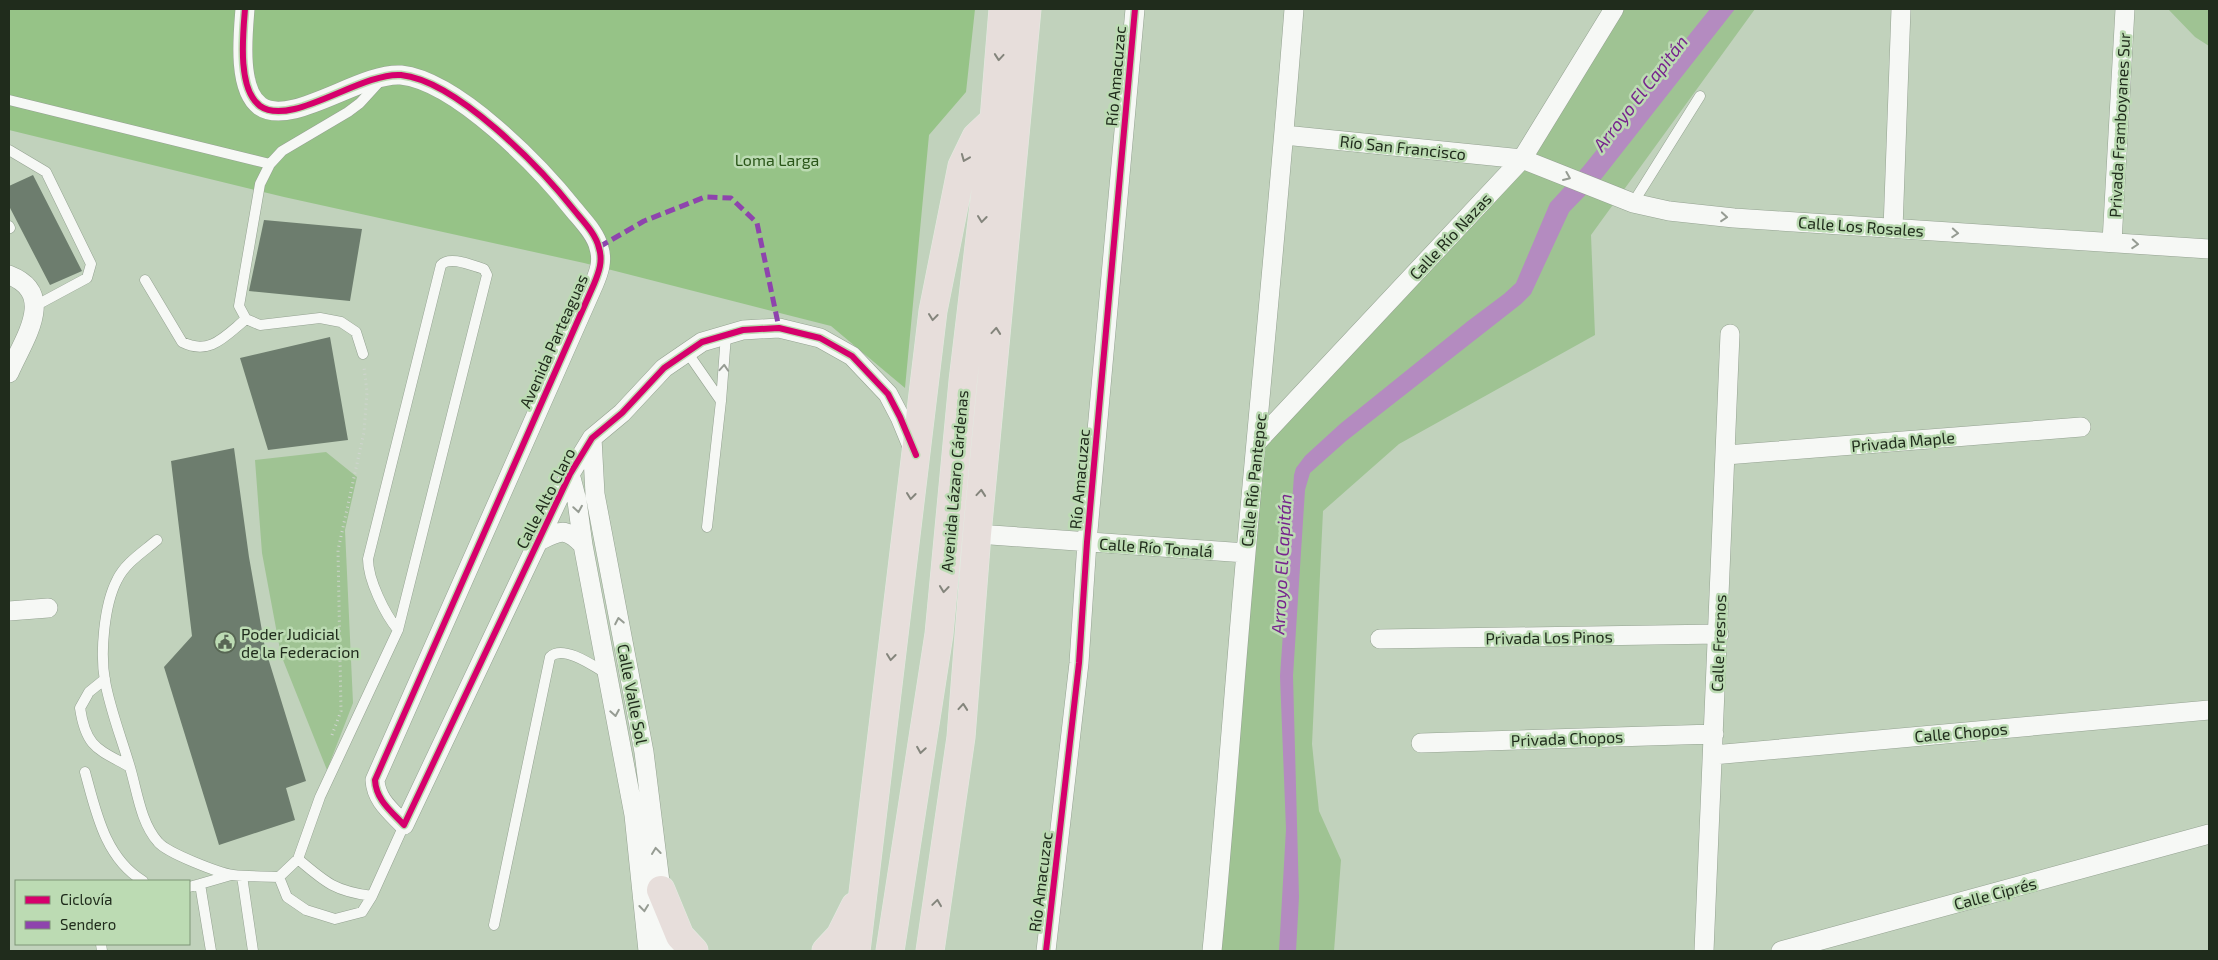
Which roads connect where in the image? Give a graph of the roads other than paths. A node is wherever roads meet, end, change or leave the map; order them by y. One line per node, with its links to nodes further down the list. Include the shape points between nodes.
1 (245, 9): 9 (street, Avenida Parteaguas, via 244,70 249,92 267,110 293,110)
2 (1003, 9): 12 (highway, Avenida Lázaro Cárdenas, one-way to 12)
3 (1026, 9): 38 (highway, Avenida Lázaro Cárdenas, one-way to 3)
4 (1135, 9): 41 (street, Río Amacuzac)
5 (1294, 9): 13 (street, Calle Río Pantepec)
6 (1614, 9): 15 (street, Calle Río Nazas)
7 (1901, 9): 18 (street)
8 (2125, 9): 19 (street, Privada Framboyanes Sur)
9 (384, 77): 16 (lane, via 360,103 282,151); 57 (street, Avenida Parteaguas, via 400,75 412,78 448,93 474,111 536,165 571,206 599,247 601,262 375,780 377,795)
10 (1700, 96): 17 (lane)
11 (9, 100): 16 (lane)
12 (994, 120): 34 (highway, one-way to 34, via 976,137 962,166 933,311); 74 (highway, Avenida Lázaro Cárdenas, one-way to 74, via 963,382 939,634)
13 (1284, 135): 15 (street, Río San Francisco); 33 (street, Calle Río Pantepec)
14 (9, 150): 23 (lane, via 46,172 91,264 87,278)
15 (1522, 159): 17 (street, Calle Los Rosales, one-way to 17); 33 (street, Calle Río Nazas)
16 (270, 164): 24 (lane, via 260,184 239,306)
17 (1633, 203): 18 (street, Calle Los Rosales, one-way to 18, via 1709,216)
18 (1894, 228): 19 (street, Calle Los Rosales, one-way to 19)
19 (2112, 242): 20 (street, Calle Los Rosales, one-way to 20)
20 (2209, 249)
21 (9, 275): 23 (street, via 28,286 34,295)
22 (145, 280): 24 (lane, via 182,342 191,346 198,348 215,343)
23 (35, 306): 29 (street, via 34,317)
24 (246, 320): 28 (lane, via 260,325 320,318 342,322 356,332)
25 (1730, 334): 35 (street, Calle Fresnos)
26 (726, 335): 27 (street, Calle Alto Claro, via 702,342); 30 (lane, one-way to 26); 34 (street, Calle Alto Claro, via 743,330 779,328 820,338 852,356 888,394)
27 (687, 352): 30 (lane); 32 (street, Calle Alto Claro, via 664,368 622,413)
28 (363, 354)
29 (9, 373)
30 (722, 401): 37 (lane)
31 (2081, 427): 35 (street, Privada Maple)
32 (592, 438): 36 (street, Calle Alto Claro); 65 (street, Calle Valle Sol, one-way to 32, via 644,752 595,494)
33 (1257, 442): 43 (street, Calle Río Pantepec)
34 (916, 455): 68 (highway, one-way to 68, via 862,894)
35 (1726, 456): 47 (street, Calle Fresnos, via 1722,485)
36 (570, 474): 40 (street, Calle Alto Claro); 42 (street, Calle Valle Sol, one-way to 42)
37 (707, 527)
38 (977, 534): 41 (street, Calle Río Tonalá); 75 (highway, Avenida Lázaro Cárdenas, one-way to 38, via 961,737)
39 (157, 540): 50 (lane, via 117,579 106,622)
40 (537, 542): 42 (street, via 566,532); 57 (street, Calle Alto Claro)
41 (1088, 542): 43 (street, Calle Río Tonalá); 76 (street, Río Amacuzac, via 1079,663)
42 (583, 545): 49 (street, Calle Valle Sol)
43 (1246, 553): 77 (street, Calle Río Pantepec)
44 (48, 608): 45 (street)
45 (9, 611)
46 (398, 630): 46 (lane, via 488,275 484,269 450,260 441,265 368,559 383,609); 59 (lane, via 320,797)
47 (1718, 634): 48 (street, Privada Los Pinos); 52 (street, Calle Fresnos)
48 (1380, 639)
49 (608, 675): 67 (lane, via 586,661 564,653 550,657); 71 (street, Calle Valle Sol, one-way to 71, via 634,815)
50 (105, 679): 55 (lane); 55 (lane, via 89,692 80,708 83,729 93,746)
51 (2209, 710): 54 (street, Calle Chopos)
52 (1714, 734): 53 (street, Privada Chopos); 54 (street, Calle Fresnos)
53 (1421, 743)
54 (1713, 755): 78 (street, Calle Fresnos)
55 (130, 767): 60 (lane, via 143,815 158,843 166,850)
56 (84, 772): 62 (lane, via 101,830 116,857)
57 (404, 825): 66 (lane)
58 (2209, 834): 79 (street, Calle Ciprés)
59 (298, 859): 61 (lane); 66 (lane, via 323,880 346,892)
60 (237, 875): 61 (lane); 63 (lane); 70 (lane)
61 (279, 877): 66 (lane, via 287,897 306,910 335,919 362,912)
62 (142, 880)
63 (200, 884): 64 (lane); 69 (lane)
64 (190, 886)
65 (661, 890): 72 (street, Calle Valle Sol); 73 (highway, via 680,936)
66 (372, 896)
67 (494, 925)
68 (835, 950)
69 (211, 951)
70 (253, 951)
71 (648, 951)
72 (666, 951)
73 (694, 951)
74 (890, 951)
75 (930, 951)
76 (1046, 951)
77 (1212, 951)
78 (1704, 951)
79 (1781, 951)

